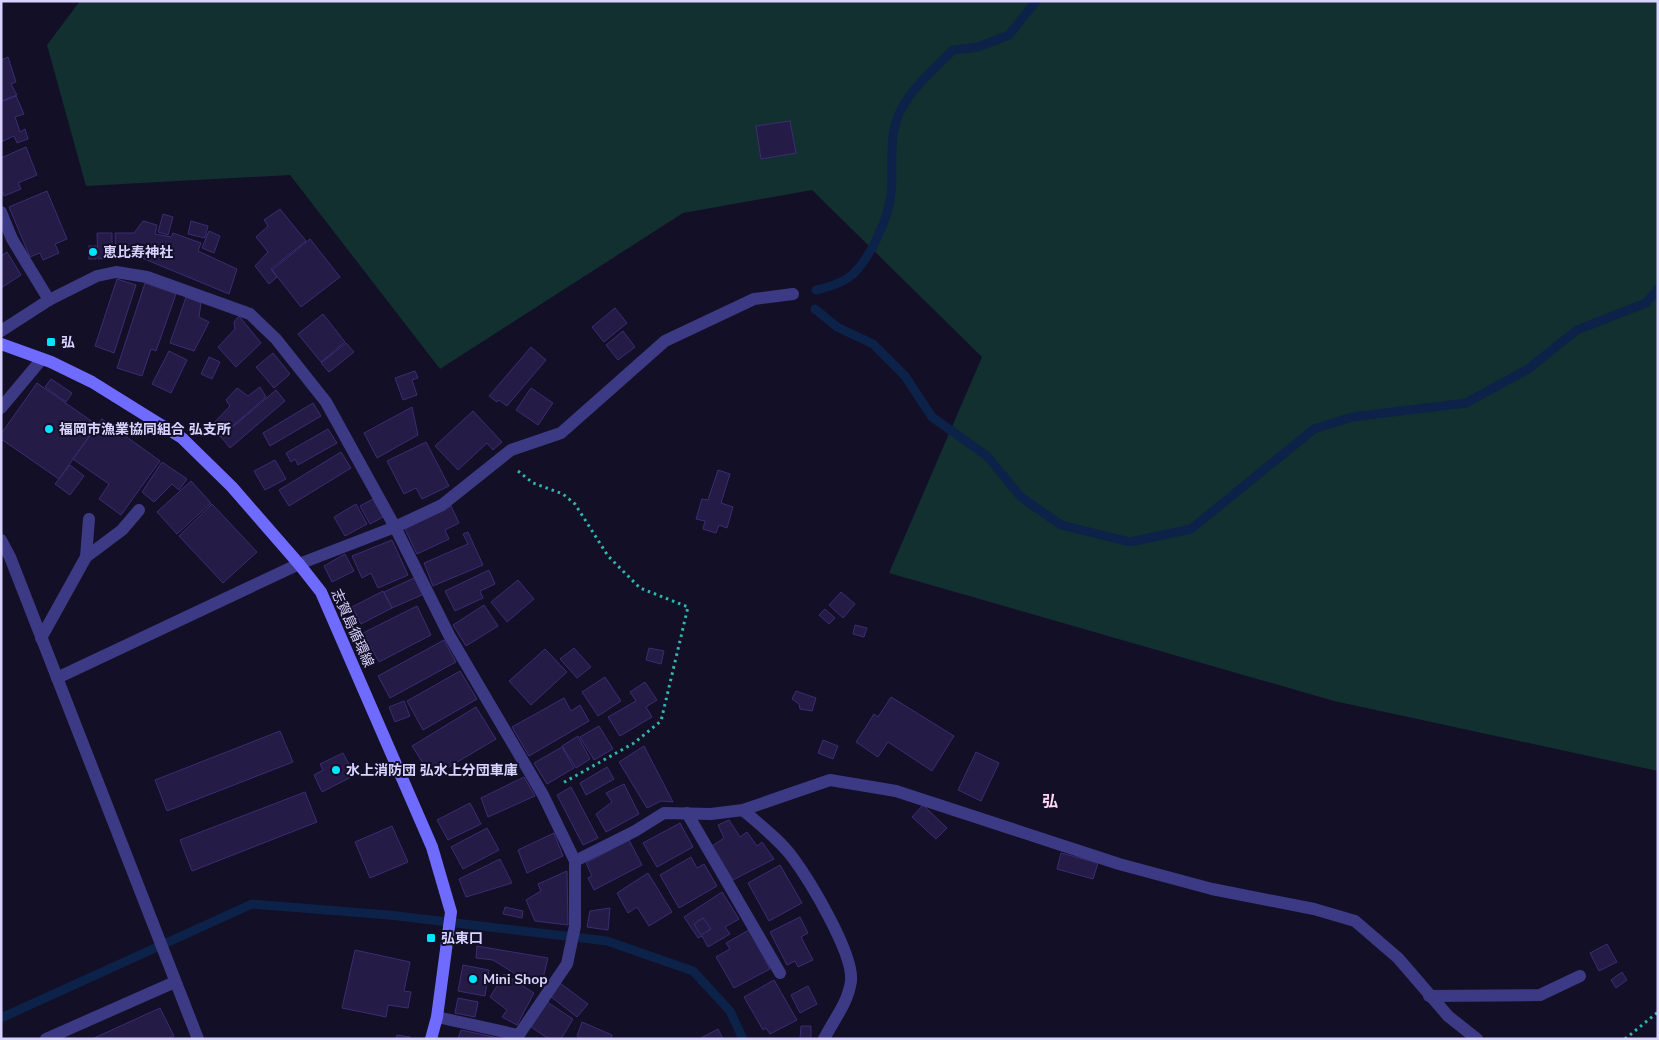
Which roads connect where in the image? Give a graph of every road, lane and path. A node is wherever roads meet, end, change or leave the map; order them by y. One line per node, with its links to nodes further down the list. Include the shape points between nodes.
1 (1, 212): 3 (street, via 12,238)
2 (793, 294): 8 (street, via 754,299 665,341 561,433)
3 (49, 300): 4 (street); 11 (street, via 97,276 116,272 147,277 250,314 276,339 326,402)
4 (1, 331)
5 (1, 344): 6 (main road, 志賀島循環線)
6 (42, 359): 7 (street); 14 (main road, 志賀島循環線, via 92,382 182,438 232,486)
7 (1, 408)
8 (511, 450): 11 (street, via 442,505); 17 (path, via 517,470 533,483 562,494 575,504 608,556 640,588 688,607 661,722 634,743)
9 (139, 510): 13 (street, via 122,530)
10 (89, 519): 13 (street)
11 (395, 527): 14 (street); 17 (street, via 449,635)
12 (1, 540): 15 (street)
13 (86, 557): 15 (street)
14 (299, 564): 16 (street); 26 (main road, 志賀島循環線, via 321,592 432,848 450,912)
15 (42, 638): 16 (street)
16 (57, 678): 23 (street)
17 (543, 795): 20 (street)
18 (743, 810): 19 (street); 24 (street, via 830,780 896,791 1119,864 1355,921 1398,958); 31 (street, via 792,857 847,953 852,978 847,1000)
19 (687, 813): 20 (street, via 664,813); 21 (street)
20 (575, 861): 27 (street, via 575,926 568,964)
21 (780, 973)
22 (1580, 976): 24 (street, via 1540,996)
23 (175, 982): 28 (street); 29 (street)
24 (1430, 996): 32 (street, via 1448,1016)
25 (1658, 1012): 33 (path)
26 (438, 1017): 27 (street); 30 (main road, 志賀島循環線)
27 (517, 1037)
28 (46, 1039)
29 (198, 1039)
30 (431, 1039)
31 (824, 1039)
32 (1477, 1039)
33 (1625, 1039)

